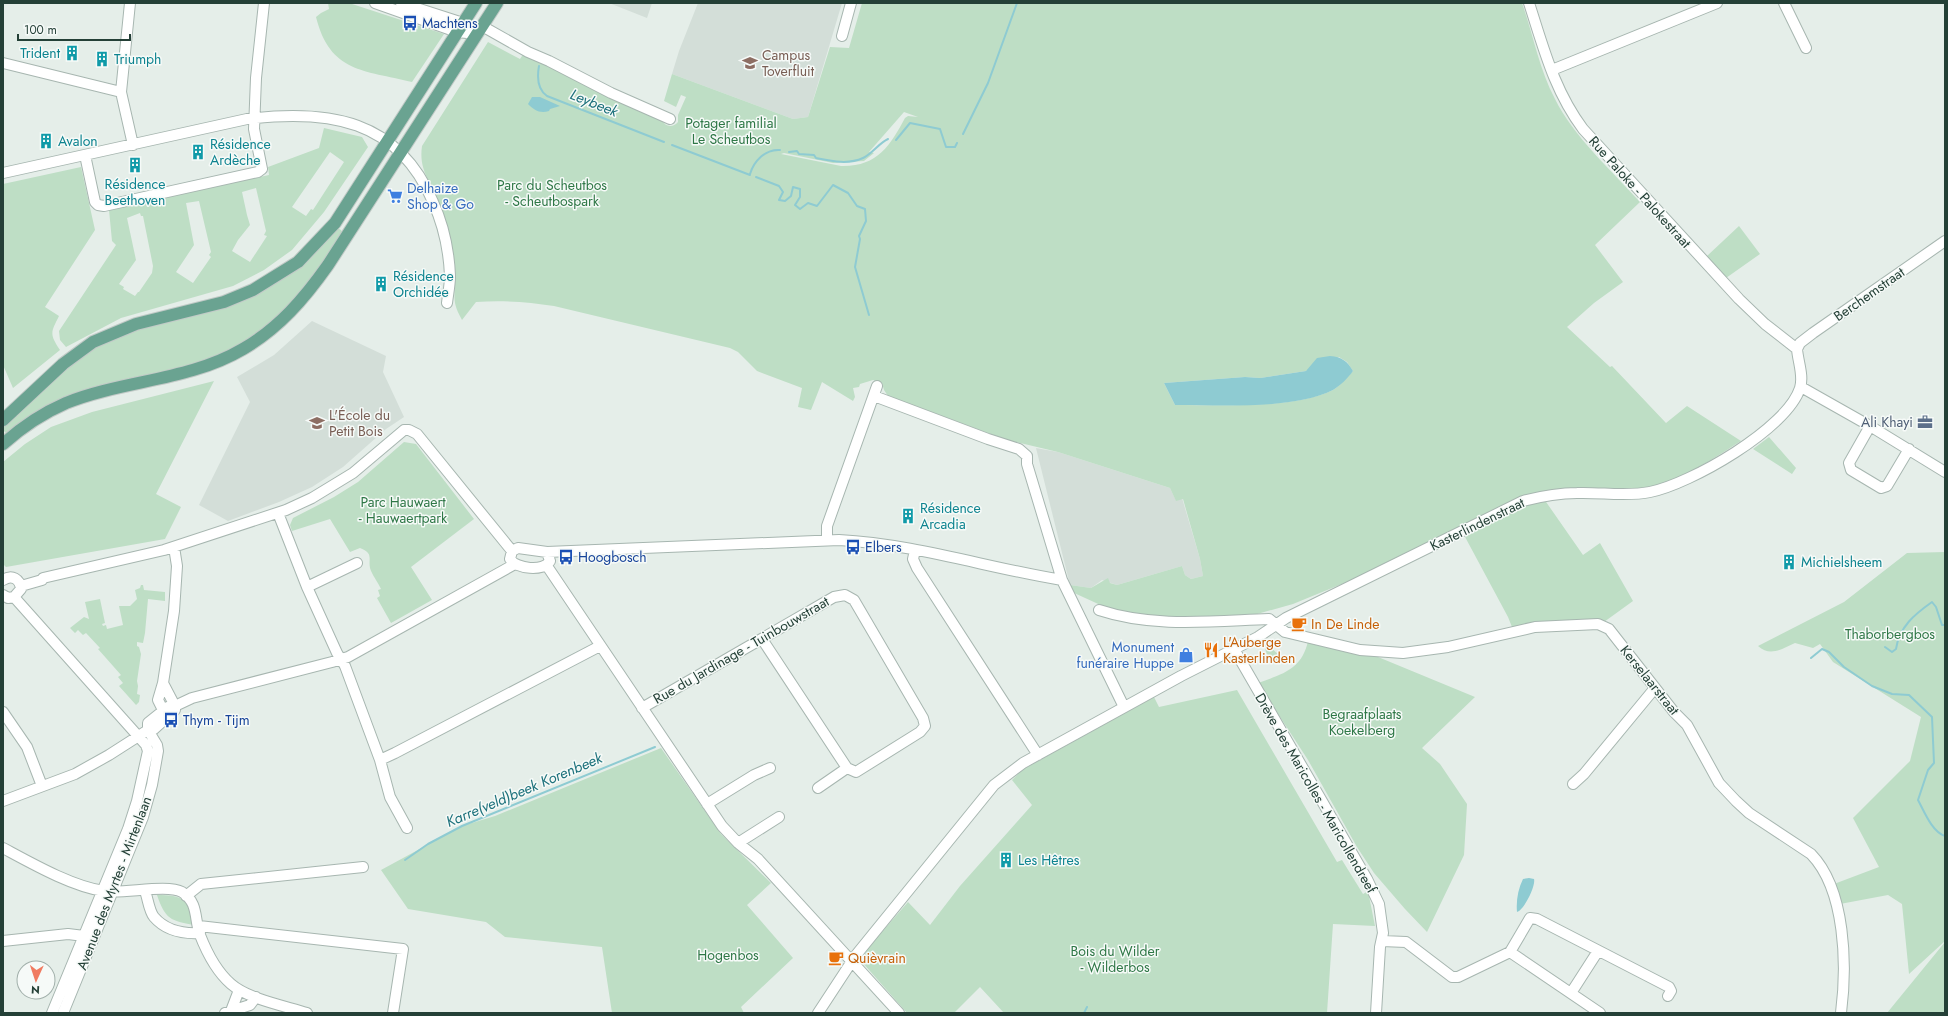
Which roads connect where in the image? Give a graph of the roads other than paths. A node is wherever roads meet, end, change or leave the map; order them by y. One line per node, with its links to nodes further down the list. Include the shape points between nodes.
1 (130, 3): 17 (street)
2 (264, 3): 18 (street, via 256,78)
3 (375, 3): 11 (street)
4 (401, 3): 11 (street)
5 (476, 3): 11 (main road)
6 (497, 3): 12 (main road)
7 (851, 3): 13 (street)
8 (1529, 3): 16 (street, Rue Paloke - Palokestraat)
9 (1717, 3): 16 (street)
10 (1784, 3): 14 (street)
11 (460, 28): 12 (street); 20 (main road)
12 (479, 30): 19 (street); 22 (main road)
13 (842, 36)
14 (1806, 48)
15 (3, 63): 17 (street)
16 (1552, 70): 27 (street, Rue Paloke - Palokestraat, via 1561,95 1583,129 1728,288)
17 (121, 92): 21 (street)
18 (255, 118): 20 (street, via 287,116 339,120 362,127); 21 (street); 23 (street, via 254,129 262,169 258,172 121,203 98,205)
19 (670, 119)
20 (388, 140): 22 (street); 31 (main road, via 335,223 298,262 253,290 224,302 136,324 94,342 67,361)
21 (132, 145): 23 (street)
22 (401, 153): 26 (street, via 417,170 440,219 450,276); 33 (main road, via 311,290 290,314 267,334 242,350 187,372 66,403 30,422)
23 (85, 155): 24 (street)
24 (3, 174)
25 (1945, 241): 27 (street, Berchemstraat, via 1813,333 1800,343)
26 (447, 303)
27 (1796, 350): 29 (street, via 1802,377)
28 (877, 386): 30 (street)
29 (1801, 387): 32 (street); 52 (street, Kasterlindenstraat, via 1790,407 1769,429 1691,478 1649,492 1621,495 1549,494 1523,501)
30 (874, 396): 37 (street, via 827,526); 46 (street, via 1019,449 1027,456 1027,464)
31 (3, 420)
32 (1870, 426): 34 (street); 34 (street, via 1849,462 1851,470 1881,488 1887,486)
33 (3, 444)
34 (1909, 449): 35 (street)
35 (1945, 472)
36 (278, 513): 38 (street); 40 (street, via 312,498 353,473 404,430 409,430 417,434); 48 (street)
37 (827, 540): 39 (street, via 872,543); 41 (street)
38 (174, 547): 47 (street, via 44,578 40,575); 60 (street, via 177,566 174,611 163,683)
39 (915, 550): 46 (street); 64 (street, via 913,559 917,568)
40 (512, 551): 41 (street, via 518,548); 43 (street, via 510,559)
41 (547, 552): 44 (street, via 550,558)
42 (357, 563): 48 (street)
43 (515, 564): 44 (street, via 539,568); 56 (street)
44 (547, 566): 54 (street)
45 (4, 578): 47 (street, via 12,577)
46 (1062, 580): 58 (street)
47 (19, 583): 50 (street, via 20,593)
48 (307, 588): 56 (street)
49 (3, 595): 50 (street, via 8,598)
50 (14, 597): 63 (street, Avenue des Myrtes - Mirtenlaan)
51 (1099, 610): 52 (street, Kerselaarstraat, via 1148,621 1269,619)
52 (1276, 625): 55 (street, Kasterlindenstraat); 57 (street, Kerselaarstraat, via 1285,632 1360,650 1403,653 1448,647 1535,628 1598,624 1609,629)
53 (762, 639): 59 (street, Rue du Jardinage - Tuinbouwstraat); 67 (street); 67 (street, Rue du Jardinage - Tuinbouwstraat, via 834,597 845,595 854,600 923,718 925,726 920,732 856,772)
54 (600, 646): 59 (street); 65 (street)
55 (1234, 649): 58 (street, Kasterlindenstraat); 85 (street, Drève des Maricolles - Maricollendreef, via 1373,890 1382,915)
56 (341, 659): 60 (street, via 192,698); 65 (street)
57 (1655, 688): 68 (street); 103 (street, Kerselaarstraat, via 1687,725 1719,783 1749,814 1811,854 1820,863 1831,888 1839,918 1844,974)
58 (1124, 707): 64 (street, Kasterlindenstraat)
59 (642, 708): 72 (street)
60 (170, 710): 62 (street, via 154,729)
61 (3, 712): 69 (street, via 27,747)
62 (148, 730): 63 (street); 80 (street, Avenue des Myrtes - Mirtenlaan, via 157,745 156,767 143,817)
63 (137, 736): 69 (street, via 90,766); 78 (street, Avenue des Myrtes - Mirtenlaan, via 148,751 144,776 133,814)
64 (1038, 755): 88 (street, Kasterlindenstraat, via 994,785)
65 (380, 760): 74 (street, via 390,797)
66 (770, 768): 72 (street)
67 (847, 768): 70 (street)
68 (1573, 784)
69 (42, 786): 71 (street)
70 (818, 788)
71 (3, 801)
72 (707, 804): 75 (street)
73 (779, 817): 75 (street)
74 (406, 828)
75 (738, 843): 88 (street, via 758,859)
76 (3, 848): 78 (street, via 70,881)
77 (363, 867): 81 (street, via 201,884)
78 (102, 891): 80 (street); 83 (street, Avenue des Myrtes - Mirtenlaan)
79 (145, 891): 80 (street); 81 (street, via 171,889); 82 (street, via 154,917 163,925 178,933)
80 (113, 892): 96 (street, Avenue des Myrtes - Mirtenlaan)
81 (186, 896): 82 (street, via 196,911)
82 (199, 929): 89 (street, via 217,969); 98 (street, via 403,949)
83 (84, 936): 84 (street, via 68,934); 95 (street, Avenue des Myrtes - Mirtenlaan)
84 (3, 940)
85 (1382, 941): 87 (street, via 1406,942 1452,977 1458,977); 101 (street, Drève des Maricolles - Maricollendreef)
86 (1598, 951): 87 (street, via 1537,919 1530,918); 90 (street); 91 (street, via 1669,987 1671,990)
87 (1510, 952): 90 (street)
88 (852, 961): 99 (street, Kasterlindenstraat); 100 (street)
89 (238, 990): 92 (street); 94 (street)
90 (1571, 993): 102 (street)
91 (1668, 996)
92 (256, 997): 93 (street); 94 (street, via 250,1005)
93 (283, 1009): 97 (street)
94 (228, 1012)
95 (52, 1013)
96 (63, 1013)
97 (307, 1013)
98 (393, 1013)
99 (818, 1013)
100 (899, 1013)
101 (1376, 1013)
102 (1600, 1013)
103 (1841, 1013)

